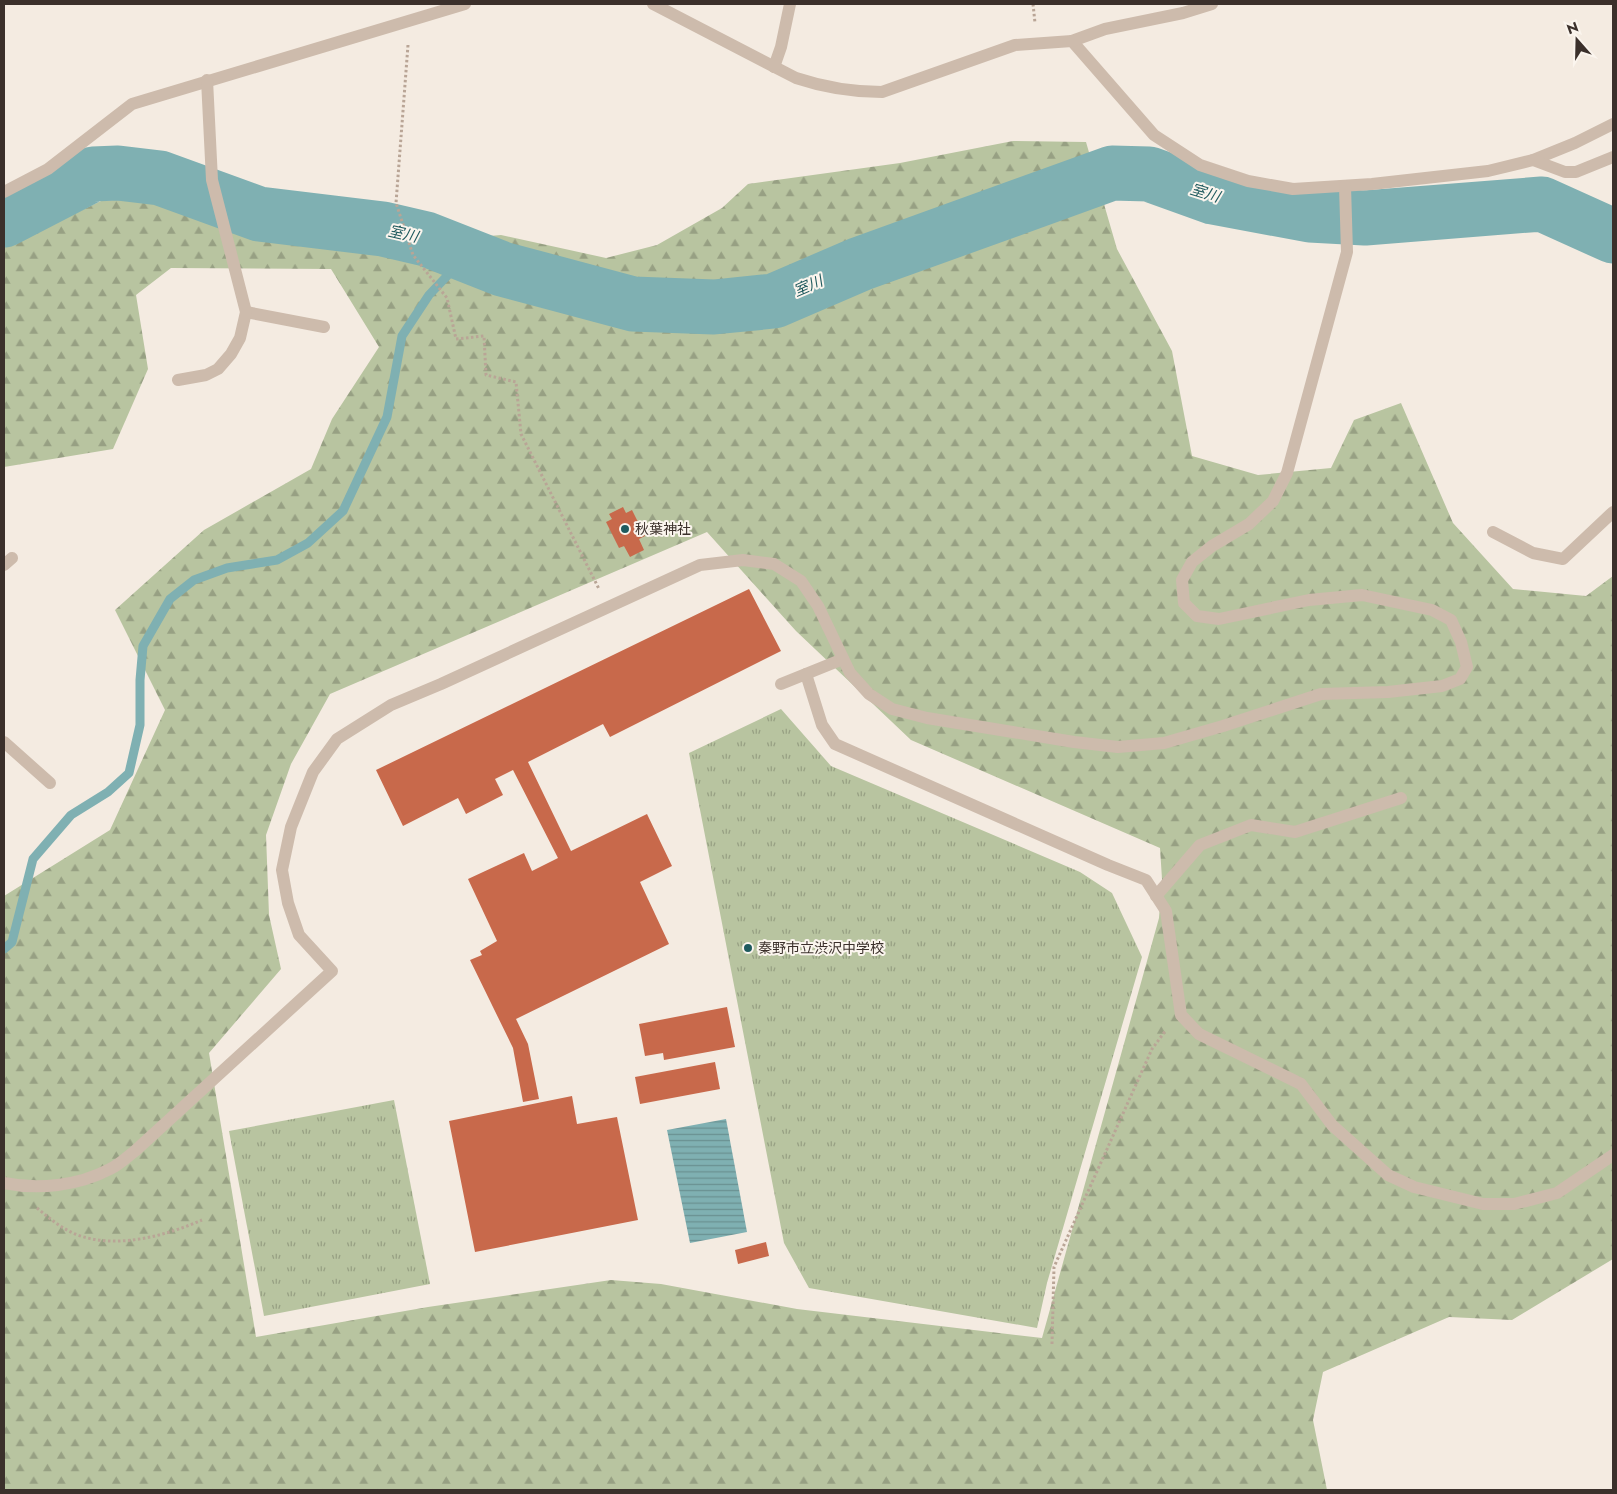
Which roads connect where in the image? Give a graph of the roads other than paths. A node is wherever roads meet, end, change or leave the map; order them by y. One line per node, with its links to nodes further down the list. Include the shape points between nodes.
1 (465, 4): 7 (street)
2 (653, 4): 6 (street)
3 (790, 4): 6 (street, via 782,46)
4 (1212, 4): 5 (street, via 1105,29)
5 (1072, 41): 6 (street, via 1015,45 882,92 821,87); 11 (street, via 1154,134 1200,165 1248,181 1293,189)
6 (774, 66)
7 (207, 80): 12 (street, via 132,104 48,169); 13 (street, via 212,180)
8 (1613, 124): 10 (street)
9 (1613, 157): 10 (street, via 1576,172 1565,172)
10 (1533, 160): 11 (street, via 1488,171)
11 (1345, 186): 18 (street, via 1347,252 1287,473 1273,501 1249,524 1192,562 1182,580 1184,604 1197,616 1219,619 1309,600 1362,595 1432,610 1451,620 1461,642 1467,667 1460,679 1442,686 1388,692 1321,694 1164,743 1118,747 927,718 892,709 869,694 850,673)
12 (4, 192)
13 (246, 312): 14 (street); 15 (street, via 240,338 218,369 206,375)
14 (324, 327)
15 (178, 380)
16 (1613, 512): 17 (street, via 1563,559 1533,553)
17 (1492, 532)
18 (843, 659): 19 (street); 26 (street, via 818,606 801,581 774,564 743,560 700,565 391,705 337,738 313,772 291,827 282,870 288,903 299,935 332,971 135,1152 110,1169 78,1181 47,1186)
19 (806, 674): 20 (street); 24 (street, via 822,726 835,744 1146,880)
20 (781, 684)
21 (4, 742): 22 (street)
22 (50, 783)
23 (1401, 798): 24 (street, via 1295,832 1251,825 1200,845)
24 (1156, 896): 25 (street, via 1166,912 1181,1015 1200,1034 1301,1084 1332,1125 1388,1175 1414,1187 1483,1204 1514,1204 1557,1193)
25 (1613, 1155)
26 (4, 1182)

